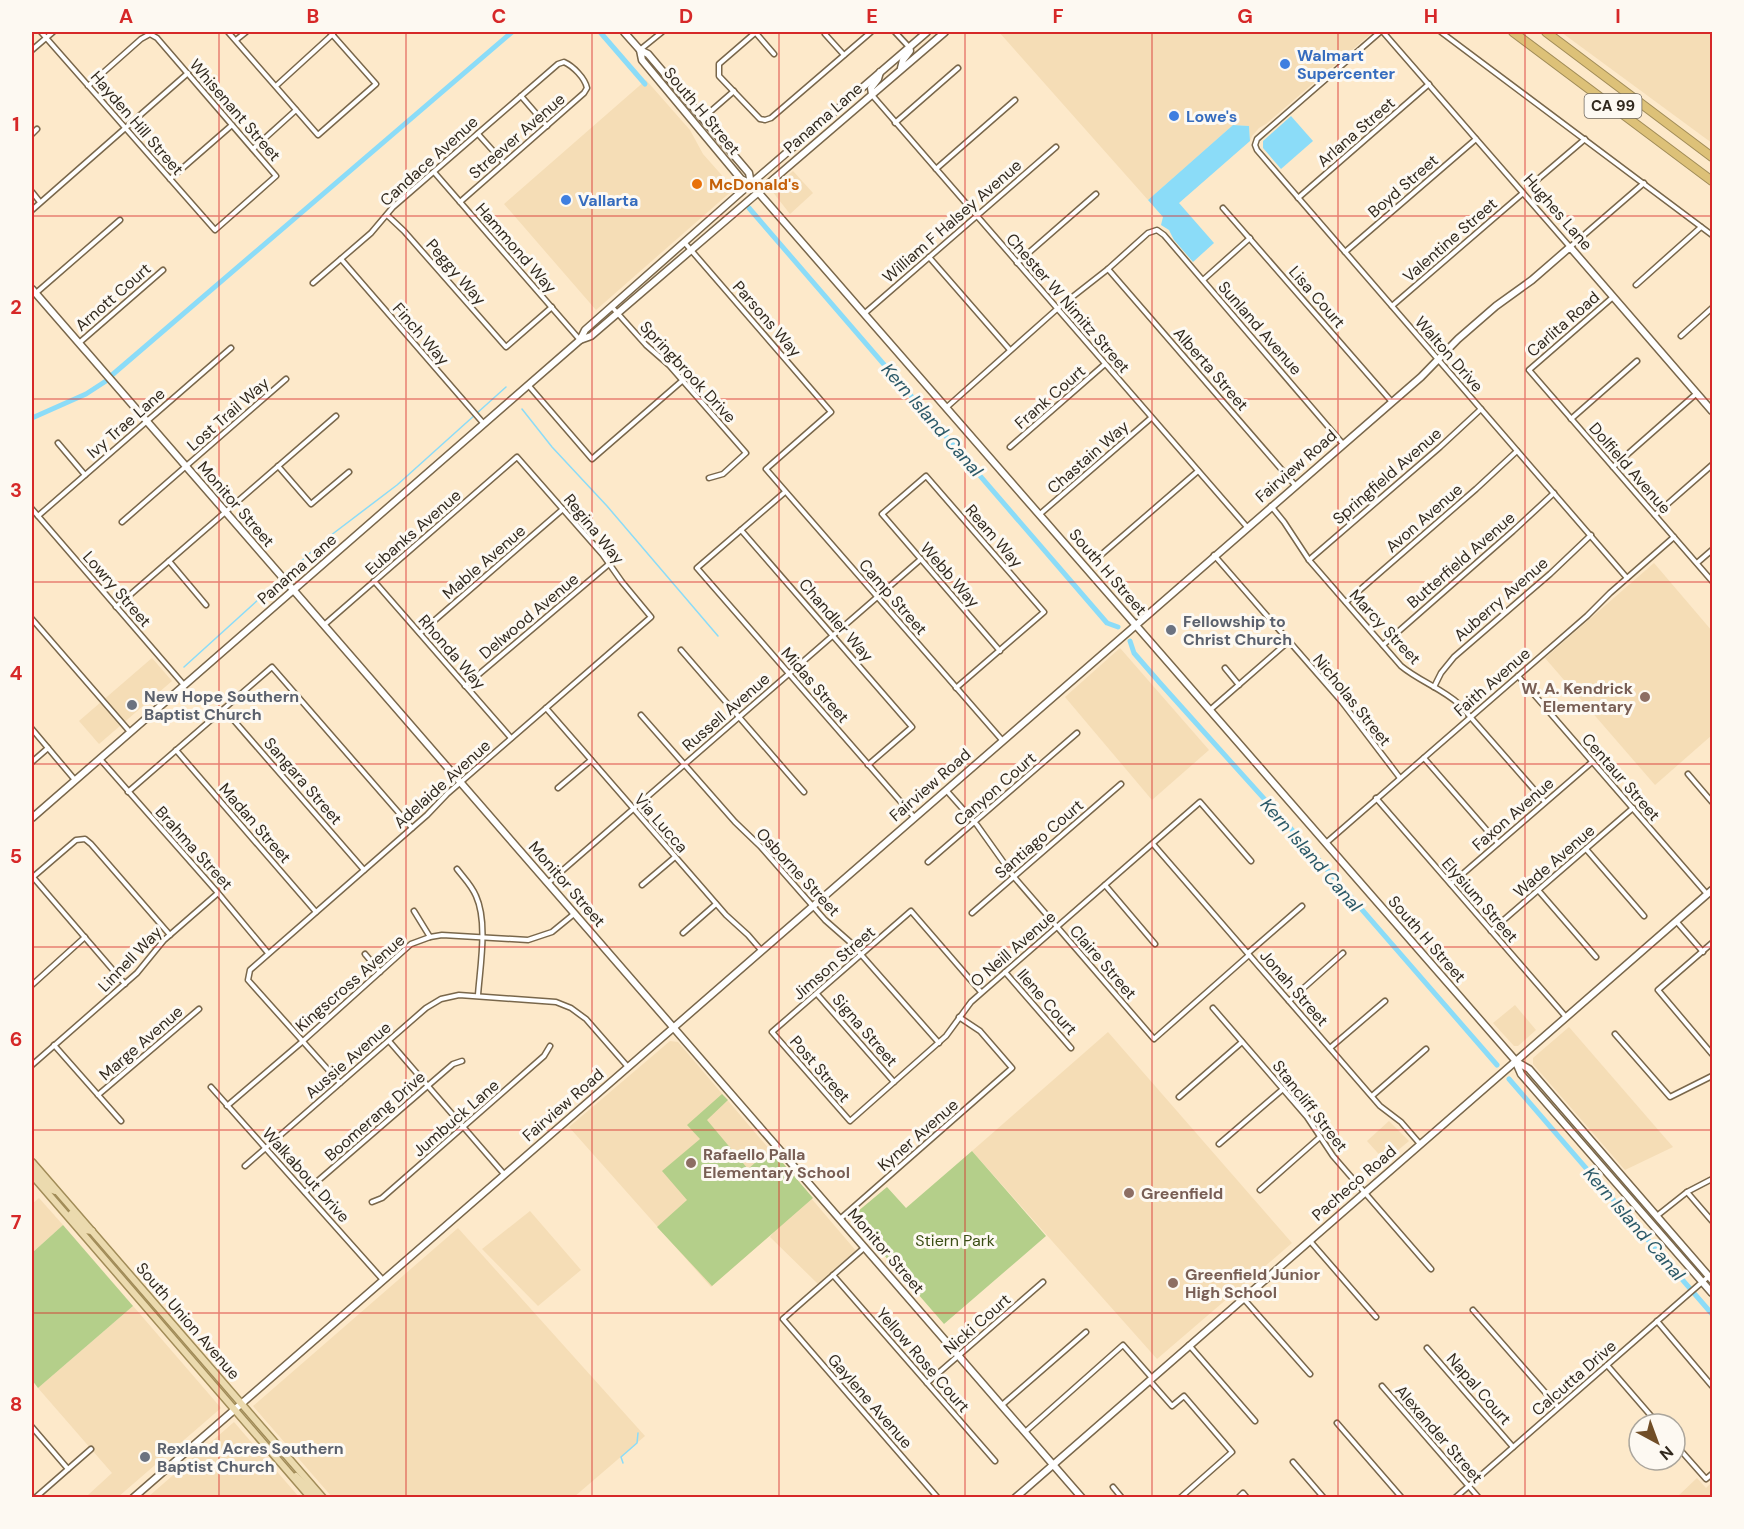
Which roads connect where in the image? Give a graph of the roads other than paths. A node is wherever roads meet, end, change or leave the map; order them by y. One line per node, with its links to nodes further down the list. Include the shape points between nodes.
1 (41, 32): 18 (street, Hayden Hill Street)
2 (53, 32): 18 (street)
3 (228, 32): 19 (street)
4 (246, 32): 19 (street)
5 (624, 32): 22 (street, South H Street)
6 (662, 32): 22 (street)
7 (755, 32): 23 (street); 34 (street, via 719,64 719,75)
8 (871, 32): 24 (street)
9 (895, 32): 20 (street)
10 (927, 32): 20 (street, Panama Lane)
11 (945, 32): 26 (street, Panama Lane)
12 (1382, 32): 29 (street, Hughes Lane); 66 (street, Walton Drive, via 1257,139 1257,150)
13 (1441, 32): 49 (street)
14 (1513, 32): 59 (highway, CA 99)
15 (1546, 32): 53 (highway, CA 99)
16 (332, 33): 31 (street); 38 (street, via 376,84 318,135)
17 (825, 34): 24 (street)
18 (46, 37): 21 (street); 30 (street, Hayden Hill Street)
19 (236, 40): 31 (street)
20 (909, 47): 26 (street); 27 (street, Panama Lane)
21 (32, 50)
22 (640, 50): 32 (street, South H Street, via 642,60); 39 (street, South H Street, via 648,54)
23 (774, 54)
24 (844, 55): 34 (street, via 765,120)
25 (958, 68): 40 (street)
26 (901, 69): 35 (street, Panama Lane)
27 (881, 71): 35 (street, via 871,88); 61 (street, Panama Lane)
28 (188, 74): 30 (street, Whisenant Street, via 150,34); 41 (street, Whisenant Street); 44 (street)
29 (1429, 84): 48 (street, Hughes Lane); 66 (street, Arlana Street)
30 (88, 86): 44 (street, Hayden Hill Street)
31 (276, 86): 38 (street)
32 (664, 87): 39 (street); 42 (street, South H Street)
33 (588, 88): 36 (street, Candace Avenue, via 564,62); 43 (street, Streever Avenue)
34 (734, 91): 39 (street)
35 (872, 94): 40 (street, Chester W Nimitz Street); 63 (street, Panama Lane)
36 (521, 96): 43 (street); 47 (street, Candace Avenue)
37 (1015, 100): 55 (street)
38 (296, 110): 52 (street)
39 (703, 118): 50 (street, South H Street)
40 (896, 123): 55 (street, Chester W Nimitz Street)
41 (232, 125): 52 (street, Whisenant Street); 57 (street)
42 (697, 125): 50 (street); 61 (street, South H Street, via 741,179)
43 (547, 126): 54 (street, Streever Avenue)
44 (125, 128): 57 (street, Hayden Hill Street); 68 (street)
45 (37, 129): 46 (street)
46 (32, 134)
47 (478, 134): 54 (street); 56 (street, Candace Avenue)
48 (1476, 138): 64 (street, Hughes Lane); 81 (street, Boyd Street)
49 (1585, 139): 58 (street); 60 (street)
50 (724, 143): 61 (street, South H Street, via 749,173)
51 (1056, 147): 72 (street, William F Halsey Avenue)
52 (253, 149): 75 (street, Whisenant Street, via 276,176)
53 (1713, 157)
54 (504, 164): 67 (street, Streever Avenue)
55 (936, 169): 72 (street, Chester W Nimitz Street)
56 (434, 172): 67 (street, Hammond Way); 71 (street, Candace Avenue)
57 (170, 179): 75 (street, Hayden Hill Street)
58 (1537, 180)
59 (1713, 181)
60 (1644, 183): 74 (street); 79 (street, Fairview Road)
61 (752, 184): 63 (street, South H Street); 78 (street, Panama Lane)
62 (32, 192): 68 (street)
63 (758, 192): 80 (street, Panama Lane); 98 (street, South H Street)
64 (1523, 193): 79 (street, Hughes Lane); 92 (street, Valentine Street)
65 (1096, 194): 84 (street)
66 (1298, 198): 81 (street, Walton Drive)
67 (460, 201): 93 (street, Hammond Way)
68 (40, 202): 70 (street)
69 (1223, 208): 77 (street, Lisa Court)
70 (32, 210)
71 (387, 215): 83 (street, Candace Avenue); 93 (street, Peggy Way, via 506,347)
72 (976, 216): 82 (street, William F Halsey Avenue); 84 (street, Chester W Nimitz Street)
73 (120, 220): 90 (street)
74 (1701, 226): 76 (street); 89 (street)
75 (215, 230)
76 (1713, 235)
77 (1250, 238): 87 (street); 112 (street, Lisa Court)
78 (684, 242): 80 (street, Parsons Way); 94 (street, Panama Lane)
79 (1570, 247): 91 (street, Hughes Lane); 104 (street, Fairview Road)
80 (690, 249): 97 (street, Panama Lane); 130 (street, Parsons Way, via 831,412)
81 (1345, 252): 92 (street, Walton Drive)
82 (929, 257): 98 (street, William F Halsey Avenue); 103 (street)
83 (341, 259): 88 (street, Candace Avenue); 120 (street, Finch Way)
84 (1017, 263): 96 (street, Chester W Nimitz Street)
85 (1108, 268): 87 (street, Sunland Avenue, via 1148,233 1157,230); 96 (street); 136 (street, Alberta Street)
86 (163, 270): 101 (street, Arnott Court)
87 (1203, 280): 122 (street, Sunland Avenue)
88 (314, 283)
89 (1636, 285)
90 (34, 291): 101 (street, Monitor Street)
91 (1613, 297): 107 (street, Carlita Road); 111 (street, Hughes Lane)
92 (1392, 306): 104 (street, Walton Drive)
93 (552, 307): 100 (street, Hammond Way)
94 (612, 307): 97 (street, Springbrook Drive); 100 (street, Panama Lane, via 585,330)
95 (1713, 308): 99 (street)
96 (1057, 309): 103 (street); 106 (street, Chester W Nimitz Street)
97 (617, 313): 100 (street, Panama Lane, via 591,336); 109 (street, Springbrook Drive)
98 (865, 313): 113 (street, South H Street)
99 (1681, 336)
100 (580, 340): 110 (street, Panama Lane)
101 (79, 343): 119 (street, Monitor Street)
102 (231, 348): 119 (street, Ivy Trae Lane)
103 (1010, 350): 113 (street)
104 (1438, 358): 112 (street, Fairview Road); 114 (street, Walton Drive)
105 (1637, 361): 118 (street)
106 (1105, 364): 117 (street, Chester W Nimitz Street); 123 (street, Frank Court)
107 (1529, 370): 118 (street, Dolfield Avenue)
108 (286, 379): 127 (street, Lost Trail Way)
109 (683, 380): 110 (street, via 592,459); 135 (street, Springbrook Drive, via 746,453 723,474)
110 (528, 385): 120 (street, Panama Lane)
111 (1697, 393): 115 (street, Hughes Lane); 129 (street)
112 (1392, 402): 122 (street, Fairview Road)
113 (947, 407): 143 (street, South H Street)
114 (1481, 409): 124 (street, Walton Drive); 155 (street, Springfield Avenue)
115 (1713, 411)
116 (336, 416): 128 (street)
117 (1151, 418): 131 (street, Chester W Nimitz Street); 143 (street, Chastain Way)
118 (1571, 418): 129 (street, Dolfield Avenue)
119 (147, 421): 127 (street, Monitor Street); 133 (street, Ivy Trae Lane)
120 (484, 424): 162 (street, Panama Lane)
121 (58, 443): 133 (street)
122 (1343, 444): 136 (street, Fairview Road)
123 (1010, 447)
124 (1517, 451): 138 (street, Walton Drive); 164 (street, Avon Avenue)
125 (518, 456): 141 (street, Regina Way); 160 (street, Eubanks Avenue)
126 (1713, 465): 144 (street)
127 (186, 466): 142 (street, Monitor Street); 146 (street, Lost Trail Way)
128 (278, 466): 132 (street, via 312,504); 142 (street)
129 (1613, 467): 144 (street, Dolfield Avenue)
130 (766, 469): 137 (street, Camp Street)
131 (1198, 471): 147 (street, Chester W Nimitz Street); 152 (street)
132 (349, 472)
133 (85, 475): 145 (street, Ivy Trae Lane)
134 (926, 476): 154 (street, Webb Way, via 882,514); 176 (street, Ream Way, via 1044,612)
135 (709, 478)
136 (1295, 485): 139 (street, Fairview Road)
137 (785, 491): 148 (street); 163 (street, Camp Street)
138 (1554, 493): 149 (street, Walton Drive); 174 (street, Butterfield Avenue)
139 (1271, 506): 147 (street, Fairview Road); 155 (street, Marcy Street)
140 (32, 509): 145 (street, Lowry Street)
141 (563, 509): 158 (street, Regina Way); 171 (street, Mable Avenue)
142 (226, 512): 156 (street); 162 (street, Monitor Street)
143 (1040, 514): 169 (street, South H Street)
144 (1655, 515): 150 (street, Dolfield Avenue)
145 (38, 516): 166 (street, Lowry Street)
146 (122, 522)
147 (1247, 527): 153 (street, Fairview Road)
148 (741, 530): 172 (street, Chandler Way); 178 (street, Midas Street, via 698,568)
149 (1591, 535): 159 (street, Walton Drive); 183 (street, Auberry Avenue, via 1454,657)
150 (1674, 537): 157 (street, Dolfield Avenue); 159 (street, Faith Avenue)
151 (1713, 550): 157 (street)
152 (1102, 554)
153 (1214, 555): 169 (street, Fairview Road); 173 (street, Nicholas Street)
154 (921, 559): 163 (street, Russell Avenue); 176 (street, Webb Way)
155 (1309, 560): 164 (street, Marcy Street)
156 (169, 561): 165 (street); 166 (street)
157 (1697, 563): 161 (street, Dolfield Avenue)
158 (609, 564): 167 (street, Regina Way); 182 (street, Delwood Avenue)
159 (1628, 578): 179 (street, Faith Avenue)
160 (374, 581): 170 (street, Eubanks Avenue); 171 (street, Rhonda Way)
161 (1713, 582)
162 (294, 590): 170 (street, Monitor Street); 180 (street, Panama Lane)
163 (877, 597): 172 (street, Russell Avenue); 184 (street, Camp Street)
164 (1346, 602): 174 (street, Marcy Street)
165 (206, 605)
166 (116, 607): 180 (street, Lowry Street)
167 (651, 617): 186 (street, Adelaide Avenue)
168 (32, 619): 192 (street)
169 (1136, 624): 187 (street, South H Street); 195 (street, Fairview Road)
170 (324, 625): 208 (street, Monitor Street)
171 (420, 633): 182 (street, Rhonda Way)
172 (833, 635): 178 (street, Russell Avenue); 204 (street, Chandler Way, via 912,727)
173 (1289, 641): 181 (street); 206 (street, Nicholas Street)
174 (1383, 645): 183 (street, Marcy Street, via 1408,672)
175 (681, 650): 189 (street)
176 (1000, 651): 184 (street)
177 (1225, 668): 181 (street)
178 (789, 674): 189 (street, Russell Avenue); 204 (street, Midas Street)
179 (1518, 676): 190 (street, Faith Avenue); 202 (street, Centaur Street)
180 (184, 685): 192 (street, Panama Lane)
181 (1239, 685): 187 (street)
182 (465, 686): 194 (street, Rhonda Way)
183 (1434, 687): 190 (street, Marcy Street, via 1452,698)
184 (956, 688): 195 (street, Camp Street)
185 (224, 708): 197 (street); 222 (street, via 272,667); 231 (street, Sangara Street)
186 (546, 708): 194 (street, Adelaide Avenue); 200 (street, Via Lucca)
187 (1210, 710): 223 (street, South H Street)
188 (641, 715): 203 (street, Osborne Street)
189 (739, 717): 203 (street, Russell Avenue); 213 (street)
190 (1470, 717): 198 (street, Faith Avenue); 215 (street, Marcy Street)
191 (32, 729): 196 (street)
192 (130, 732): 199 (street, Panama Lane)
193 (1077, 733): 221 (street, Canyon Court)
194 (511, 738): 208 (street, Adelaide Avenue)
195 (1002, 740): 211 (street, Fairview Road)
196 (48, 748): 201 (street); 207 (street)
197 (176, 750): 212 (street); 245 (street, Madan Street)
198 (1423, 757): 206 (street, Faith Avenue); 224 (street)
199 (100, 759): 207 (street, Panama Lane); 212 (street, Brahma Street)
200 (591, 760): 210 (street); 218 (street, Via Lucca)
201 (32, 762)
202 (1592, 762): 215 (street, Faxon Avenue); 217 (street, Centaur Street)
203 (684, 764): 218 (street, Russell Avenue); 242 (street, Osborne Street)
204 (868, 765): 219 (street, Midas Street)
205 (1688, 774): 216 (street)
206 (1400, 778): 214 (street, Faith Avenue)
207 (75, 780): 220 (street, Panama Lane)
208 (460, 782): 222 (street, Adelaide Avenue); 234 (street, Monitor Street)
209 (1121, 784): 233 (street, Santiago Court)
210 (558, 788)
211 (946, 789): 219 (street, Fairview Road); 221 (street, Claire Street)
212 (128, 792): 240 (street, Brahma Street)
213 (804, 792)
214 (1376, 798): 223 (street, Faith Avenue); 235 (street, Elysium Street)
215 (1545, 802): 224 (street, Faxon Avenue)
216 (1712, 802)
217 (1633, 808): 226 (street, Wade Avenue); 239 (street, Centaur Street)
218 (633, 809): 227 (street, Via Lucca); 234 (street, Russell Avenue)
219 (914, 817): 242 (street, Fairview Road)
220 (32, 818)
221 (974, 822): 229 (street, Canyon Court); 233 (street, Claire Street)
222 (412, 828): 231 (street, Adelaide Avenue)
223 (1326, 843): 293 (street, South H Street)
224 (1498, 843): 235 (street, Faxon Avenue)
225 (1153, 844): 228 (street, O Neill Avenue, via 1200,802); 237 (street, O Neill Avenue); 264 (street, Jonah Street)
226 (1586, 849): 238 (street, Wade Avenue); 248 (street)
227 (675, 857): 236 (street); 241 (street, Via Lucca)
228 (1251, 861)
229 (928, 862)
230 (457, 869): 256 (street, via 480,905)
231 (364, 870): 245 (street, Adelaide Avenue)
232 (32, 877): 253 (street, via 76,840 85,839); 254 (street)
233 (1014, 877): 247 (street, Santiago Court); 250 (street, Claire Street)
234 (548, 883): 246 (street, Monitor Street)
235 (1450, 884): 251 (street, Elysium Street)
236 (642, 885)
237 (1105, 885): 250 (street, O Neill Avenue); 257 (street)
238 (1538, 890): 251 (street, Wade Avenue); 266 (street)
239 (1710, 892): 249 (street, Pacheco Road)
240 (218, 893): 253 (street, Linnell Way); 261 (street, Brahma Street)
241 (716, 904): 252 (street); 259 (street, Via Lucca)
242 (812, 906): 259 (street, Fairview Road); 265 (street, Osborne Street)
243 (1302, 906): 264 (street)
244 (414, 911): 255 (street)
245 (316, 912): 261 (street, Adelaide Avenue)
246 (575, 914): 256 (street, Kingscross Avenue, via 537,938); 280 (street, Monitor Street)
247 (972, 914)
248 (1644, 916)
249 (1676, 921): 260 (street); 279 (street, Pacheco Road)
250 (1057, 927): 264 (street, Claire Street, via 1154,1039); 268 (street, O Neill Avenue)
251 (1491, 931): 279 (street, Elysium Street)
252 (683, 933)
253 (170, 935): 269 (street, Linnell Way)
254 (85, 937): 269 (street); 270 (street)
255 (430, 937): 256 (street, Kingscross Avenue); 267 (street, Kingscross Avenue, via 411,944)
256 (482, 938): 273 (street)
257 (1155, 944)
258 (1713, 944): 260 (street)
259 (761, 950): 280 (street, Fairview Road)
260 (1702, 952): 292 (street, via 1658,990)
261 (268, 953): 283 (street, Adelaide Avenue, via 250,970 248,980)
262 (1343, 953): 274 (street)
263 (365, 954): 267 (street)
264 (1249, 954): 274 (street, Jonah Street)
265 (861, 955): 271 (street, Jimson Street, via 911,911); 272 (street, Jimson Street); 286 (street, Osborne Street)
266 (1596, 957)
267 (380, 972): 283 (street, Kingscross Avenue)
268 (1005, 972): 271 (street, O Neill Avenue); 289 (street, Ilene Court)
269 (125, 984): 287 (street, Linnell Way)
270 (32, 985)
271 (981, 992): 278 (street, O Neill Avenue)
272 (817, 993): 281 (street, Jimson Street); 298 (street, Signa Street)
273 (478, 995): 284 (street, Aussie Avenue, via 459,995 434,1003); 296 (street, Aussie Avenue, via 564,1004 586,1018)
274 (1289, 1001): 290 (street, Jonah Street)
275 (1385, 1001): 290 (street)
276 (1212, 1008): 285 (street, Stancliff Street)
277 (198, 1009): 303 (street, Marge Avenue)
278 (959, 1017): 286 (street, O Neill Avenue); 331 (street, Kyner Avenue, via 980,1031 1012,1068)
279 (1566, 1017): 293 (street, Pacheco Road)
280 (673, 1027): 296 (street, Fairview Road); 331 (street, Monitor Street)
281 (772, 1032): 309 (street, Post Street)
282 (1615, 1034): 297 (street, via 1670,1097)
283 (303, 1041): 299 (street); 306 (street, Kingscross Avenue)
284 (389, 1041): 299 (street, Aussie Avenue); 301 (street)
285 (1242, 1042): 302 (street, Stancliff Street); 305 (street)
286 (939, 1043): 298 (street, O Neill Avenue)
287 (54, 1045): 295 (street, Linnell Way); 303 (street)
288 (550, 1046): 310 (street, Jumbuck Lane, via 544,1056)
289 (1071, 1048)
290 (1330, 1048): 304 (street, Jonah Street)
291 (1426, 1048): 304 (street)
292 (1713, 1054)
293 (1515, 1060): 307 (street, South H Street, via 1521,1074); 312 (street, South H Street, via 1529,1069); 314 (street, Pacheco Road)
294 (462, 1061): 301 (street, Boomerang Drive, via 453,1064)
295 (32, 1065)
296 (628, 1066): 319 (street, Fairview Road)
297 (1713, 1076)
298 (894, 1082): 309 (street, O Neill Avenue)
299 (340, 1083): 315 (street, Aussie Avenue)
300 (211, 1087): 306 (street, Walkabout Drive)
301 (428, 1087): 310 (street); 325 (street, Boomerang Drive)
302 (1283, 1089): 311 (street, Stancliff Street); 313 (street)
303 (98, 1095): 308 (street)
304 (1372, 1096): 314 (street, Jonah Street)
305 (1179, 1097)
306 (227, 1106): 315 (street, Walkabout Drive)
307 (1556, 1113): 312 (street, via 1582,1138); 322 (street, South H Street)
308 (121, 1121)
309 (850, 1121)
310 (463, 1127): 319 (street); 328 (street, Jumbuck Lane, via 382,1198)
311 (1320, 1137): 323 (street); 327 (street, Stancliff Street)
312 (1589, 1137): 330 (street, South H Street)
313 (1219, 1144)
314 (1420, 1144): 327 (street, Pacheco Road)
315 (266, 1148): 317 (street, Aussie Avenue); 325 (street, Walkabout Drive)
316 (32, 1162): 324 (main road, South Union Avenue)
317 (245, 1166)
318 (32, 1169): 324 (main road, via 49,1189)
319 (504, 1174): 339 (street, Fairview Road)
320 (32, 1175): 329 (main road, South Union Avenue)
321 (1713, 1179): 326 (street)
322 (1621, 1188): 330 (street, via 1648,1213); 341 (street, South H Street)
323 (1260, 1190)
324 (57, 1191): 333 (main road, South Union Avenue)
325 (305, 1192): 339 (street, Walkabout Drive)
326 (1687, 1192): 330 (street); 332 (street)
327 (1364, 1193): 334 (street, Pacheco Road); 336 (street, Stancliff Street)
328 (372, 1202)
329 (58, 1206): 333 (main road, via 64,1206 85,1230); 360 (main road, South Union Avenue)
330 (1658, 1215): 338 (street, South H Street)
331 (840, 1219): 335 (street, Monitor Street)
332 (1713, 1221)
333 (92, 1231): 357 (main road, South Union Avenue)
334 (1310, 1240): 343 (street, Pacheco Road); 345 (street)
335 (864, 1247): 337 (street); 350 (street, Monitor Street)
336 (1431, 1269)
337 (833, 1275): 354 (street, Yellow Rose Court); 382 (street, Gaylene Avenue, via 783,1319)
338 (1711, 1278): 341 (street, Calcutta Drive)
339 (383, 1280): 357 (street, Fairview Road)
340 (1043, 1282): 350 (street, Nicki Court)
341 (1703, 1282): 342 (street, South H Street); 346 (street, Calcutta Drive)
342 (1713, 1293)
343 (1244, 1298): 348 (street, Pacheco Road); 352 (street)
344 (1473, 1310): 359 (street)
345 (1376, 1317)
346 (1657, 1322): 351 (street, Calcutta Drive); 356 (street)
347 (1086, 1332): 358 (street)
348 (1189, 1345): 353 (street, Pacheco Road); 362 (street)
349 (1428, 1348): 366 (street, Napal Court)
350 (958, 1356): 354 (street, Nicki Court); 358 (street, Monitor Street)
351 (1607, 1365): 359 (street, Calcutta Drive); 361 (street)
352 (1310, 1374)
353 (1151, 1379): 365 (street, via 1123,1345); 371 (street, Pacheco Road); 386 (street, via 1172,1406 1184,1396 1232,1452)
354 (927, 1383): 369 (street, Yellow Rose Court)
355 (1382, 1386): 375 (street, Alexander Street)
356 (1713, 1386)
357 (242, 1404): 360 (street, Fairview Road); 381 (main road, South Union Avenue)
358 (1002, 1405): 365 (street, Monitor Street)
359 (1558, 1407): 366 (street, Calcutta Drive)
360 (235, 1410): 372 (main road, South Union Avenue); 378 (street, Fairview Road)
361 (1648, 1412)
362 (1255, 1421)
363 (1337, 1423): 390 (street)
364 (32, 1427): 373 (street)
365 (1025, 1432): 371 (street, Monitor Street)
366 (1513, 1447): 375 (street, Calcutta Drive)
367 (91, 1449): 373 (street)
368 (1687, 1457): 374 (street, via 1706,1479)
369 (995, 1461)
370 (1293, 1462): 389 (street)
371 (1053, 1464): 383 (street, Pacheco Road); 384 (street, Monitor Street)
372 (286, 1468): 379 (main road, South Union Avenue); 380 (main road)
373 (68, 1469): 377 (street)
374 (1713, 1473)
375 (1468, 1486): 391 (street, Calcutta Drive); 392 (street, Alexander Street)
376 (1113, 1487): 385 (street)
377 (35, 1497)
378 (133, 1497)
379 (311, 1497)
380 (318, 1497)
381 (323, 1497)
382 (938, 1497)
383 (1014, 1497)
384 (1082, 1497)
385 (1122, 1497)
386 (1180, 1497)
387 (1238, 1497): 388 (street, via 1243,1493)
388 (1247, 1497)
389 (1324, 1497)
390 (1402, 1497)
391 (1455, 1497)
392 (1479, 1497)

